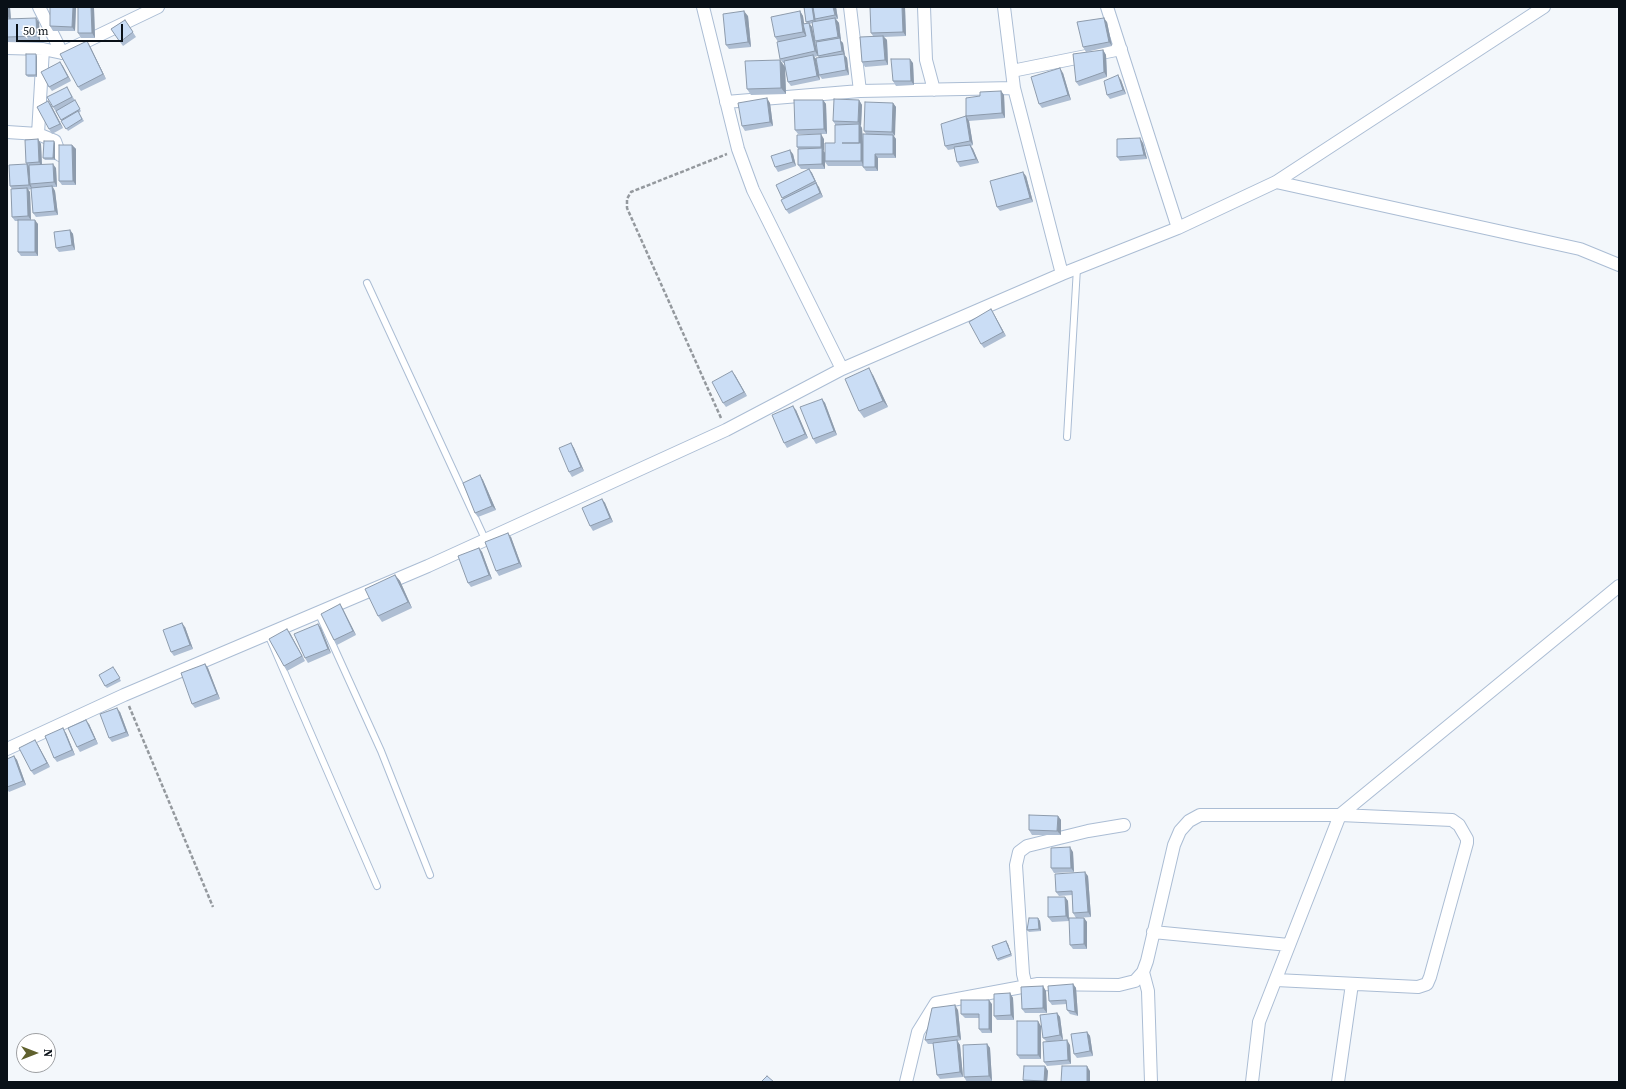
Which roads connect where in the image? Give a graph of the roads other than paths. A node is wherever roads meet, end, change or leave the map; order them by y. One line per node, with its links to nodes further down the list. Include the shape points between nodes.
1 (39, 7): 12 (street)
2 (158, 7): 12 (street)
3 (703, 7): 17 (street)
4 (850, 7): 16 (street)
5 (924, 7): 15 (street, via 926,60)
6 (1004, 7): 13 (street)
7 (1107, 7): 11 (street)
8 (1544, 7): 21 (street)
9 (7, 48): 10 (street)
10 (43, 49): 12 (street); 19 (street)
11 (1121, 49): 13 (street); 22 (street)
12 (62, 53)
13 (1012, 71): 14 (street)
14 (1014, 88): 15 (street); 25 (street)
15 (934, 90): 16 (street)
16 (860, 91): 17 (street)
17 (726, 102): 27 (street, via 738,150 753,190)
18 (7, 132): 19 (street)
19 (38, 134): 20 (street, via 55,141)
20 (60, 155)
21 (1276, 182): 22 (street); 23 (street, via 1580,249)
22 (1178, 228): 24 (street)
23 (1619, 265)
24 (1077, 268): 25 (street); 28 (lane)
25 (1062, 274): 27 (street)
26 (367, 284): 29 (lane)
27 (842, 369): 29 (street, via 726,430)
28 (1067, 437)
29 (485, 539): 31 (street)
30 (1619, 586): 34 (street)
31 (318, 612): 32 (street); 36 (lane, via 381,750)
32 (268, 634): 33 (street, via 124,695); 37 (lane)
33 (7, 749)
34 (1340, 815): 38 (street, via 1200,815 1189,821 1180,831 1174,845); 39 (street); 42 (street, via 1452,820 1459,825 1466,838 1427,984 1418,987)
35 (1124, 824): 43 (street, via 1027,846 1019,852 1016,865 1023,974)
36 (430, 875)
37 (377, 886)
38 (1154, 932): 39 (street); 40 (street)
39 (1289, 945): 41 (street)
40 (1143, 972): 43 (street, via 1135,981 1120,985); 45 (street, via 1148,991)
41 (1276, 980): 42 (street); 46 (street, via 1259,1022)
42 (1352, 984): 47 (street)
43 (1026, 986): 44 (street, via 936,1003 918,1032)
44 (906, 1082)
45 (1151, 1082)
46 (1252, 1082)
47 (1338, 1082)

